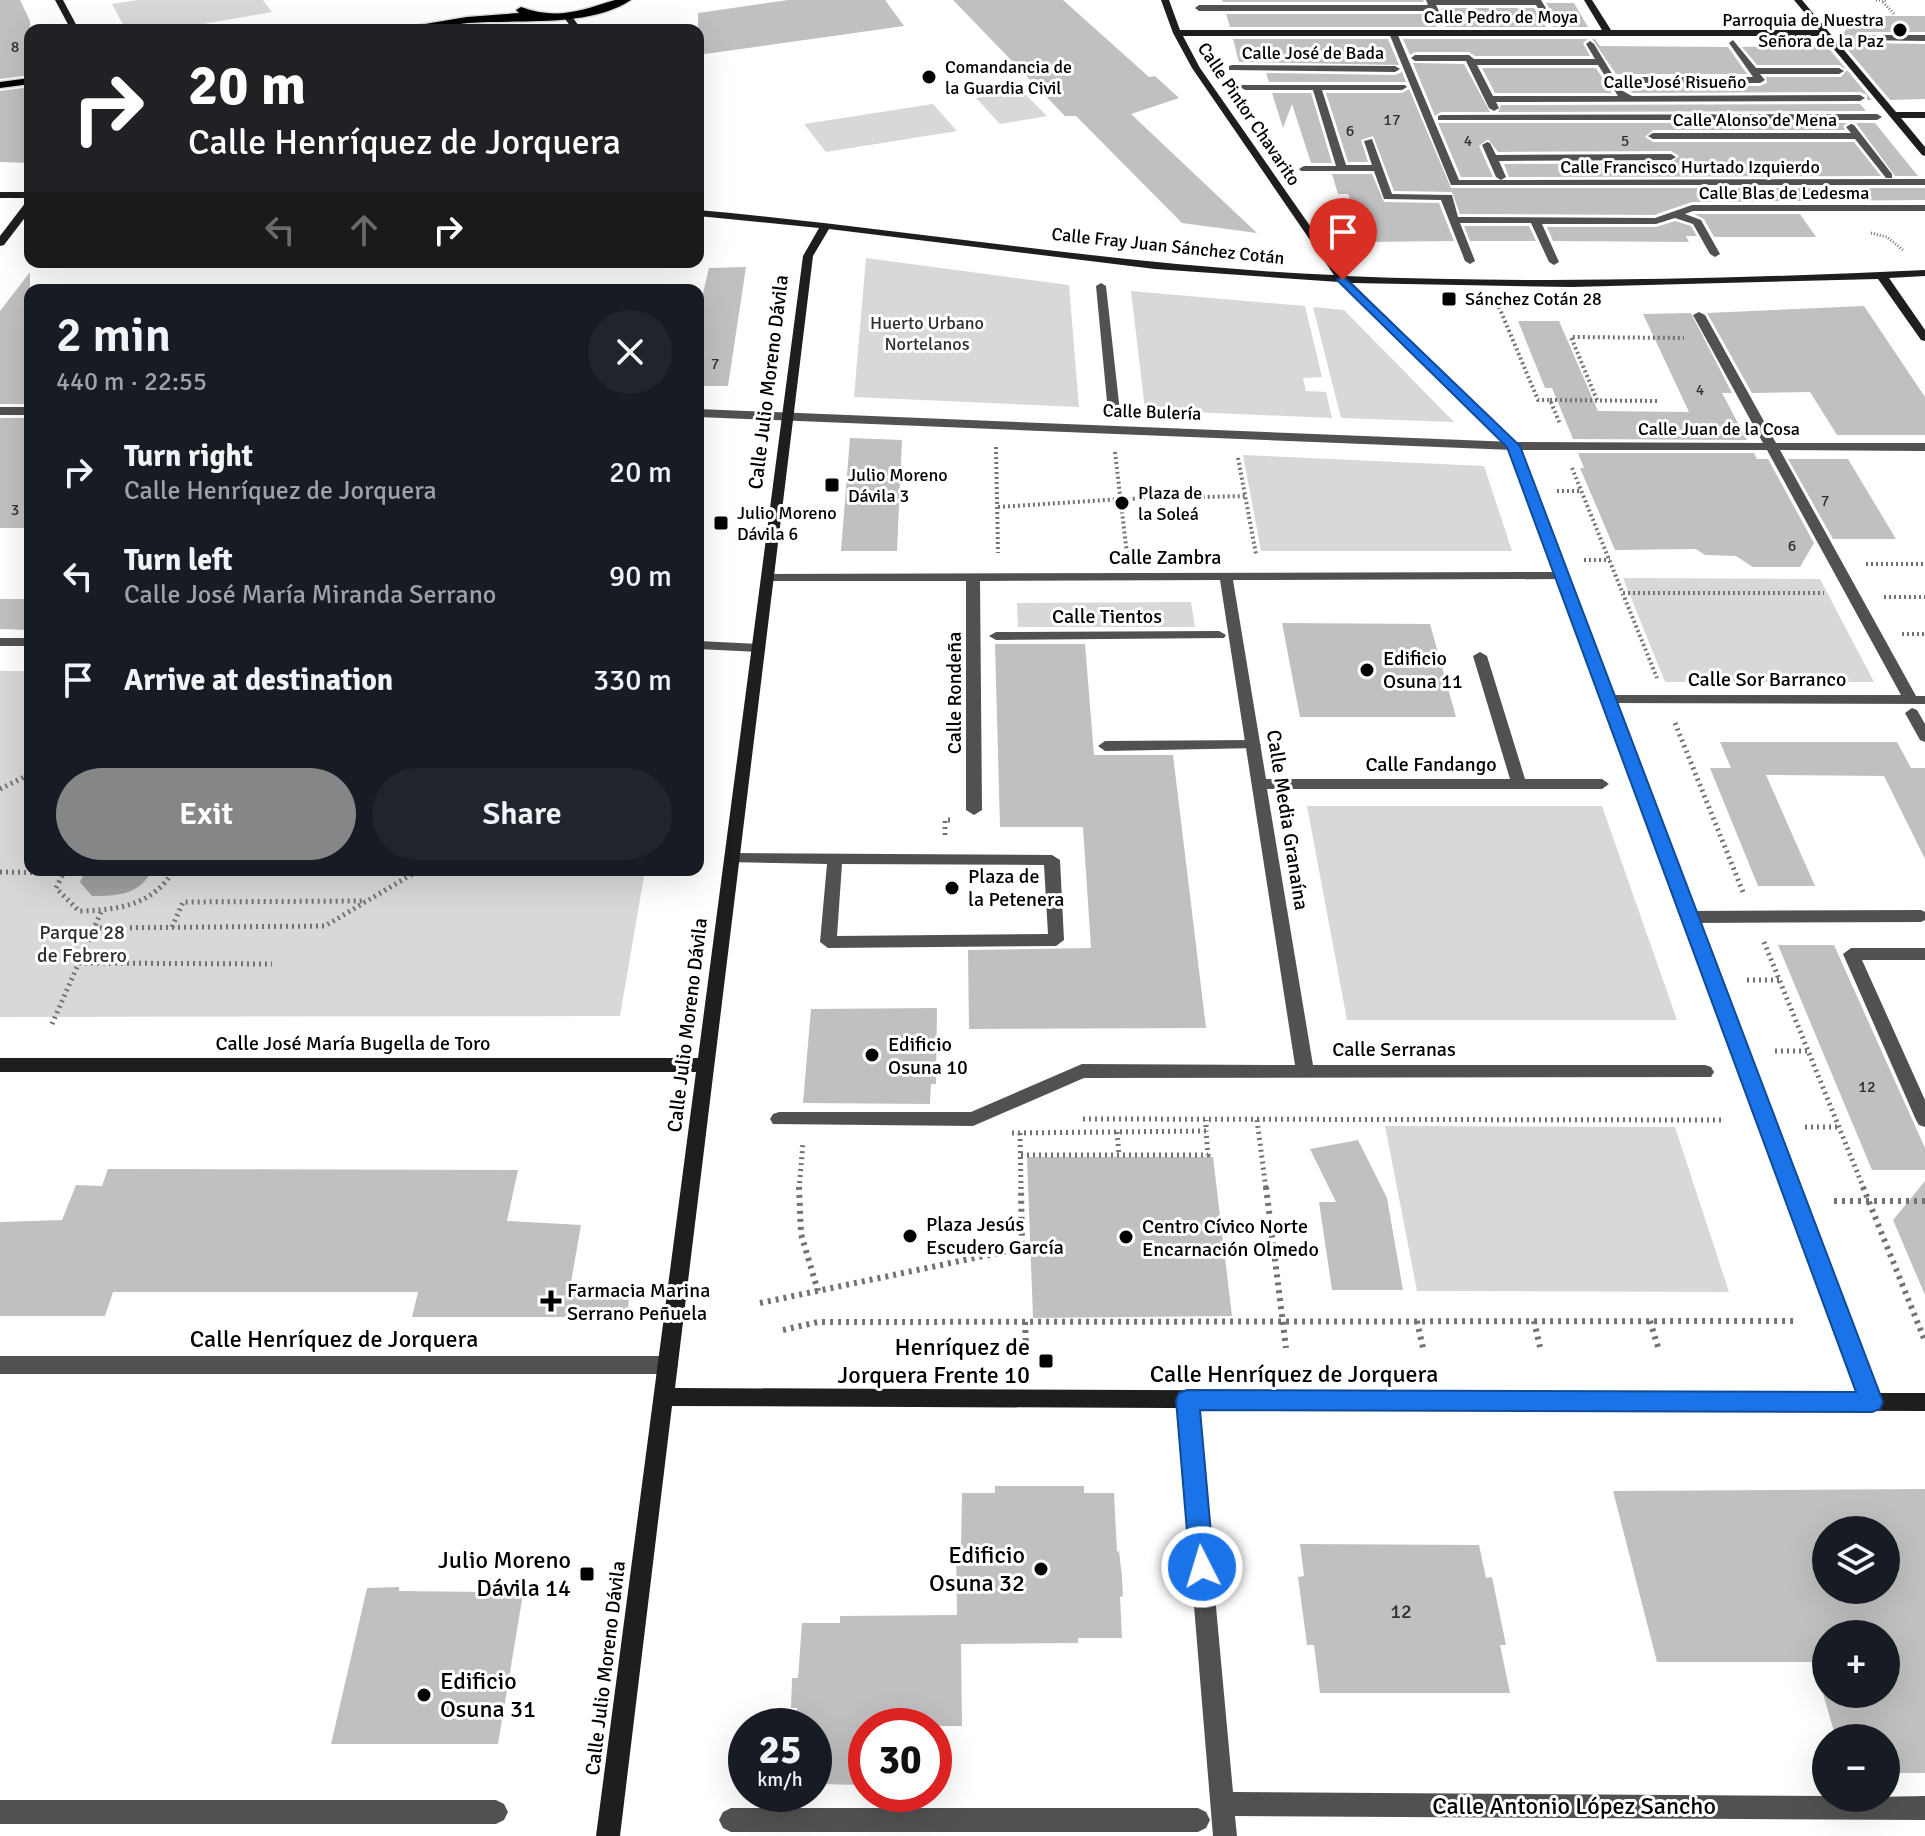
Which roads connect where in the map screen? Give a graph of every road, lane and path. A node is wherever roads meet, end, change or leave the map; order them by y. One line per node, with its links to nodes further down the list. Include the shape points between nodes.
1 (59, 0): 20 (street)
2 (626, 0): 12 (main road)
3 (1165, 0): 23 (street, Calle Pintor Chavarito)
4 (1588, 0): 25 (street)
5 (1798, 0): 26 (street)
6 (1876, 0): 10 (path)
7 (525, 1): 15 (main road, via 522,12); 17 (main road)
8 (1498, 1): 9 (street); 11 (street)
9 (1538, 1): 19 (street)
10 (1885, 1): 14 (path)
11 (1432, 3): 13 (street); 18 (street)
12 (584, 6): 16 (main road)
13 (1199, 8)
14 (1895, 15)
15 (530, 16): 16 (main road); 17 (main road)
16 (567, 16): 22 (street)
17 (467, 20): 21 (main road)
18 (1441, 23)
19 (1551, 23)
20 (72, 24)
21 (438, 24)
22 (573, 24)
23 (1177, 33): 24 (street, Calle Pedro de Moya); 86 (street, Calle Pintor Chavarito)
24 (1393, 33): 25 (street, Calle Pedro de Moya); 70 (street, Calle Francisco Hurtado Izquierdo, via 1455,183)
25 (1608, 33): 26 (street, Calle Pedro de Moya)
26 (1825, 33): 49 (street)
27 (1862, 38): 28 (street)
28 (1925, 38)
29 (1733, 43): 37 (street)
30 (1590, 44): 33 (street)
31 (1415, 58): 32 (street)
32 (1471, 62): 33 (street); 47 (street)
33 (1601, 62): 38 (street)
34 (1232, 68): 35 (street, Calle José de Bada)
35 (1395, 69)
36 (1839, 71): 37 (street)
37 (1757, 76): 38 (street); 44 (street)
38 (1612, 80): 48 (street, via 1619,93)
39 (24, 82): 40 (main road)
40 (0, 85)
41 (1245, 87): 42 (street)
42 (1317, 87): 43 (street); 66 (street)
43 (1402, 87)
44 (1773, 98): 45 (street, Calle José Risueño); 48 (street, Calle José Risueño)
45 (1800, 98): 46 (street, Calle José Risueño); 51 (street)
46 (1860, 98)
47 (1489, 99): 48 (street, Calle José Risueño); 55 (street)
48 (1631, 99): 56 (street)
49 (1893, 115): 50 (street); 61 (street)
50 (1925, 115)
51 (1815, 117): 52 (street); 56 (street)
52 (1843, 117): 53 (street); 58 (street)
53 (1877, 117)
54 (1441, 118): 55 (street)
55 (1499, 118): 56 (street)
56 (1642, 118): 57 (street)
57 (1653, 136): 58 (street, Calle Alonso de Mena); 62 (street)
58 (1858, 136): 67 (street)
59 (1369, 141): 64 (street)
60 (1487, 145): 63 (street)
61 (1925, 153)
62 (1671, 157): 63 (street); 69 (street)
63 (1493, 158): 68 (street)
64 (1378, 168): 66 (street); 77 (street, via 1388,197 1446,197)
65 (1304, 169): 66 (street)
66 (1342, 169)
67 (1889, 176)
68 (1501, 177)
69 (1683, 177)
70 (1925, 182)
71 (0, 195): 72 (street)
72 (24, 195)
73 (1925, 208): 76 (street, Calle Blas de Ledesma, via 1692,208)
74 (24, 212): 80 (street)
75 (704, 214): 79 (street, Calle Fray Juan Sánchez Cotán)
76 (1675, 214): 78 (street, Calle Blas de Ledesma, via 1656,221); 81 (street, via 1697,222)
77 (1453, 220): 78 (street, Calle Blas de Ledesma); 82 (street)
78 (1535, 220): 83 (street)
79 (826, 225): 86 (street, Calle Fray Juan Sánchez Cotán, via 1100,259); 99 (street, Calle Julio Moreno Dávila, via 809,251)
80 (0, 243)
81 (1715, 254)
82 (1470, 261)
83 (1554, 262)
84 (1925, 273): 85 (street, Calle Fray Juan Sánchez Cotán)
85 (1881, 275): 86 (street, Calle Fray Juan Sánchez Cotán, via 1581,285); 90 (street)
86 (1343, 280): 102 (street, Calle Pintor Chavarito)
87 (1101, 286): 97 (street)
88 (1499, 307): 92 (path, via 1538,400)
89 (1699, 315): 104 (street)
90 (1925, 338)
91 (1688, 342): 93 (path, via 1571,337)
92 (1550, 400): 93 (path); 100 (path)
93 (1597, 400): 94 (path)
94 (1660, 401)
95 (0, 411): 96 (street)
96 (24, 411)
97 (1114, 412)
98 (704, 413): 99 (street, Calle Bulería)
99 (788, 415): 102 (street, Calle Bulería); 122 (street, Calle Julio Moreno Dávila)
100 (1559, 421)
101 (996, 442): 112 (path)
102 (1513, 446): 104 (street, Calle Juan de la Cosa); 121 (street)
103 (1115, 447): 111 (path)
104 (1772, 447): 105 (street, Calle Juan de la Cosa); 140 (street)
105 (1925, 447)
106 (1237, 453): 110 (path)
107 (1568, 457): 109 (path)
108 (1557, 491): 109 (path)
109 (1581, 491): 117 (path)
110 (1245, 496): 111 (path); 115 (path)
111 (1121, 499): 112 (path); 114 (path)
112 (998, 507): 113 (path)
113 (998, 557)
114 (1127, 557)
115 (1256, 557)
116 (1584, 560): 117 (path)
117 (1610, 560): 125 (path)
118 (1857, 564): 119 (path)
119 (1923, 564): 120 (path)
120 (1925, 571)
121 (1562, 576): 124 (street, Calle Zambra); 139 (street)
122 (768, 577): 123 (street, Calle Zambra); 136 (street, Calle Julio Moreno Dávila)
123 (973, 577): 124 (street, Calle Zambra); 150 (street, Calle Rondeña)
124 (1226, 577): 143 (street, Calle Media Granaína)
125 (1623, 593): 126 (path); 138 (path)
126 (1833, 593)
127 (1875, 597): 128 (path)
128 (1925, 597)
129 (1896, 634): 130 (path)
130 (1925, 634)
131 (1219, 635): 132 (street, Calle Tientos)
132 (996, 636)
133 (0, 642): 134 (street)
134 (24, 642)
135 (704, 645): 136 (street)
136 (759, 648): 151 (street, Calle Julio Moreno Dávila)
137 (1480, 656): 147 (street)
138 (1661, 686)
139 (1608, 699): 140 (street, Calle Sor Barranco); 162 (street)
140 (1916, 704): 142 (street)
141 (1671, 714): 158 (path)
142 (1925, 737)
143 (1254, 745): 144 (street); 146 (street, Calle Media Granaína)
144 (1105, 746)
145 (24, 777): 149 (path)
146 (1260, 784): 147 (street, Calle Fandango); 176 (street, Calle Media Granaína)
147 (1519, 784): 148 (street, Calle Fandango)
148 (1602, 784)
149 (0, 789)
150 (974, 810)
151 (732, 858): 152 (street); 175 (street, Calle Julio Moreno Dávila)
152 (835, 859): 152 (street, via 828,942 1056,940 1052,860)
153 (0, 872): 154 (path)
154 (24, 872)
155 (62, 876): 160 (path, via 56,888 79,911)
156 (172, 876): 160 (path, via 166,887 127,909)
157 (409, 876): 159 (path)
158 (1743, 893)
159 (367, 901): 163 (path, via 325,926); 163 (path, via 183,902)
160 (102, 910): 164 (path)
161 (1921, 916): 162 (street)
162 (1690, 917): 215 (street)
163 (172, 927): 164 (path)
164 (94, 928): 167 (path)
165 (1762, 938): 170 (path)
166 (1925, 954): 183 (street, via 1851,954)
167 (79, 963): 168 (path); 171 (path)
168 (272, 964)
169 (1747, 980): 170 (path)
170 (1779, 980): 173 (path)
171 (52, 1024)
172 (1775, 1051): 173 (path)
173 (1808, 1051): 185 (path)
174 (0, 1065): 175 (street, Calle José María Bugella de Toro)
175 (706, 1065): 212 (street, Calle Julio Moreno Dávila)
176 (1305, 1071): 177 (street, Calle Serranas); 178 (street, Calle Serranas, via 1082,1071 973,1119)
177 (1705, 1072)
178 (779, 1119)
179 (1083, 1119): 180 (path)
180 (1206, 1120): 181 (path); 186 (path)
181 (1257, 1120): 182 (path); 198 (path)
182 (1722, 1120)
183 (1925, 1120)
184 (1805, 1127): 185 (path)
185 (1839, 1127): 194 (path)
186 (1206, 1131): 187 (path); 192 (path, via 1208,1155)
187 (1117, 1132): 190 (path); 192 (path)
188 (804, 1133): 196 (path, via 796,1210 802,1251)
189 (1005, 1133): 190 (path)
190 (1020, 1133): 191 (path)
191 (1021, 1155): 192 (path); 196 (path, via 1022,1248)
192 (1119, 1155)
193 (1834, 1201): 194 (path)
194 (1870, 1201): 195 (path); 205 (path)
195 (1925, 1201)
196 (818, 1291): 197 (path)
197 (760, 1303)
198 (1283, 1321): 199 (path); 203 (path); 208 (path)
199 (1417, 1321): 200 (path); 209 (path)
200 (1534, 1321): 201 (path); 206 (path)
201 (1650, 1321): 202 (path); 207 (path)
202 (1794, 1321)
203 (1025, 1322): 204 (path, via 818,1322); 210 (path)
204 (783, 1330)
205 (1925, 1341)
206 (1540, 1347)
207 (1658, 1347)
208 (1286, 1348)
209 (1423, 1348)
210 (1026, 1349)
211 (0, 1365): 212 (street, Calle Henríquez de Jorquera)
212 (668, 1365): 213 (street, Calle Julio Moreno Dávila)
213 (663, 1397): 214 (street, Calle Henríquez de Jorquera); 223 (street, Calle Julio Moreno Dávila)
214 (1187, 1400): 215 (street, Calle Henríquez de Jorquera); 217 (street)
215 (1872, 1402): 216 (street, Calle Henríquez de Jorquera)
216 (1925, 1402)
217 (1223, 1804): 218 (street, Calle Antonio López Sancho); 224 (street)
218 (1925, 1808)
219 (0, 1812): 220 (street)
220 (496, 1812)
221 (731, 1820): 222 (street)
222 (1198, 1820)
223 (608, 1836)
224 (1225, 1836)

